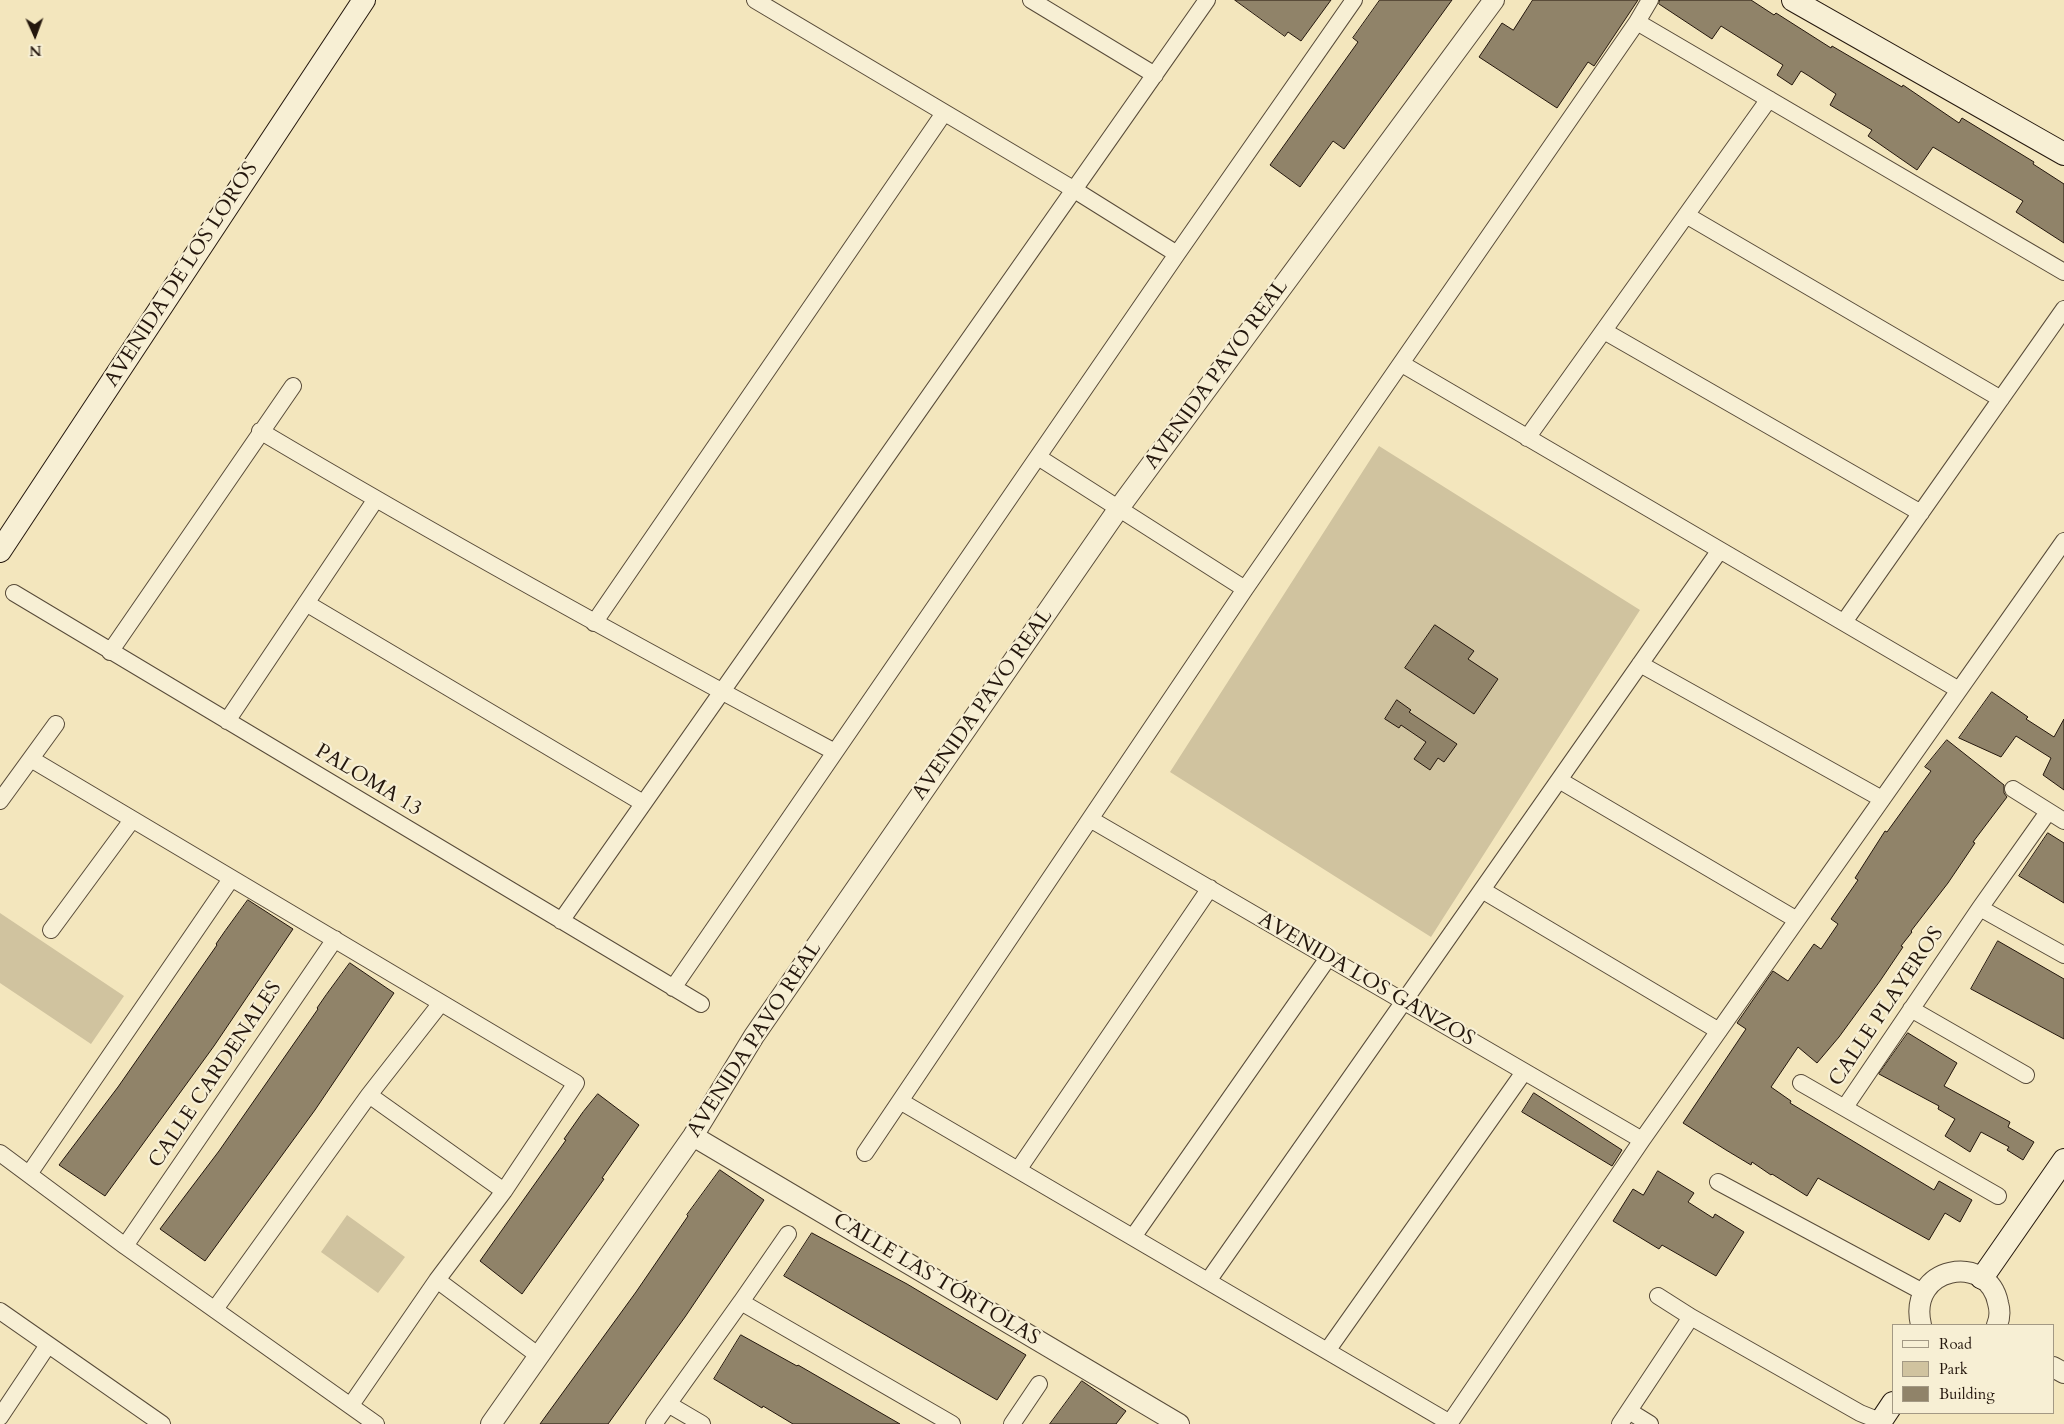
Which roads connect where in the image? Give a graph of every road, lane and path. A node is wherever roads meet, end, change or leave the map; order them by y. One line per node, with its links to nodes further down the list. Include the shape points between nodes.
1 (364, 0): 31 (main road, AVENIDA DE LOS LOROS)
2 (755, 0): 12 (street)
3 (1031, 0): 10 (street)
4 (1207, 0): 10 (street)
5 (1354, 0): 16 (street)
6 (1494, 0): 27 (street, AVENIDA PAVO REAL)
7 (1650, 0): 9 (street)
8 (1793, 0): 13 (main road)
9 (1637, 22): 11 (street); 20 (street)
10 (1155, 75): 14 (street)
11 (1769, 99): 15 (street); 17 (street)
12 (944, 113): 14 (street); 35 (street)
13 (2064, 154)
14 (1073, 189): 16 (street); 40 (street)
15 (1686, 215): 19 (street); 22 (street)
16 (1177, 254): 25 (street)
17 (2064, 272)
18 (2064, 309): 22 (street)
19 (1604, 331): 24 (street); 28 (street)
20 (1402, 364): 24 (street); 32 (street)
21 (293, 386): 23 (street)
22 (2001, 399): 28 (street)
23 (260, 431): 26 (street); 37 (street)
24 (1527, 438): 30 (street)
25 (1038, 456): 27 (street); 43 (street)
26 (376, 499): 34 (street); 35 (street)
27 (1119, 508): 32 (street); 76 (street, AVENIDA PAVO REAL, via 754,1036)
28 (1921, 513): 36 (street)
29 (2064, 541): 39 (street)
30 (1720, 550): 36 (street); 38 (street)
31 (0, 551)
32 (1246, 589): 51 (street)
33 (14, 593): 37 (street, PALOMA 13)
34 (306, 603): 41 (street); 49 (street)
35 (594, 622): 40 (street)
36 (1844, 622): 39 (street)
37 (110, 652): 41 (street, PALOMA 13)
38 (1640, 664): 45 (street); 47 (street)
39 (1959, 690): 47 (street)
40 (722, 691): 43 (street); 49 (street)
41 (227, 721): 59 (street, PALOMA 13)
42 (56, 724): 44 (street)
43 (835, 752): 64 (street)
44 (31, 759): 48 (street); 52 (street)
45 (1559, 780): 56 (street); 58 (street)
46 (2013, 789): 50 (street)
47 (1882, 800): 58 (street)
48 (0, 801)
49 (643, 804): 59 (street)
50 (2048, 812): 53 (street); 57 (street, CALLE PLAYEROS)
51 (1090, 819): 55 (street, AVENIDA LOS GANZOS); 74 (street)
52 (132, 820): 54 (street); 60 (street)
53 (2064, 821)
54 (231, 879): 61 (street); 82 (street)
55 (1210, 888): 63 (street, AVENIDA LOS GANZOS); 81 (street)
56 (1482, 890): 65 (street); 69 (street)
57 (1980, 908): 62 (street); 68 (street, CALLE PLAYEROS)
58 (1797, 920): 69 (street)
59 (561, 921): 64 (street, PALOMA 13)
60 (51, 930)
61 (335, 940): 66 (street); 88 (street, CALLE CARDENALES)
62 (2064, 955)
63 (1328, 958): 65 (street, AVENIDA LOS GANZOS); 87 (street)
64 (673, 988): 67 (street, PALOMA 13)
65 (1404, 1001): 70 (street, AVENIDA LOS GANZOS); 91 (street)
66 (441, 1003): 73 (street); 84 (street, via 576,1083)
67 (701, 1004)
68 (1911, 1009): 71 (street); 75 (street, CALLE PLAYEROS)
69 (1719, 1031): 77 (street)
70 (1524, 1072): 77 (street, AVENIDA LOS GANZOS); 101 (street)
71 (2026, 1075)
72 (1801, 1083): 75 (street)
73 (369, 1095): 84 (street); 95 (street)
74 (900, 1101): 79 (street); 81 (street)
75 (1845, 1107): 85 (street, CALLE PLAYEROS)
76 (693, 1136): 102 (street, AVENIDA PAVO REAL); 109 (street, CALLE LAS TÓRTOLAS)
77 (1642, 1140): 110 (street)
78 (0, 1153): 82 (street)
79 (865, 1153)
80 (2064, 1160): 89 (main road)
81 (1018, 1170): 87 (street)
82 (29, 1174): 88 (street)
83 (1718, 1182): 92 (street)
84 (504, 1190): 90 (street)
85 (1998, 1196)
86 (788, 1234): 94 (street)
87 (1133, 1237): 91 (street)
88 (125, 1246): 95 (street)
89 (1982, 1278): 92 (street, via 1970,1272 1943,1274); 99 (street, via 1997,1297 2000,1309)
90 (437, 1280): 102 (street); 105 (street)
91 (1208, 1281): 101 (street)
92 (1924, 1292): 98 (street, via 1919,1308)
93 (1658, 1296): 97 (street)
94 (741, 1302): 104 (street); 117 (street)
95 (215, 1309): 105 (street)
96 (0, 1310): 100 (street)
97 (1691, 1318): 108 (street); 111 (street)
98 (1921, 1324)
99 (1997, 1324)
100 (48, 1345): 107 (street); 112 (street)
101 (1327, 1351): 110 (street)
102 (538, 1356): 114 (street, AVENIDA PAVO REAL)
103 (1039, 1384): 118 (street)
104 (668, 1404): 115 (street); 116 (street)
105 (351, 1405): 113 (street)
106 (1892, 1405): 111 (main road)
107 (0, 1417)
108 (1625, 1418): 119 (street)
109 (1177, 1423)
110 (1449, 1423)
111 (1880, 1423)
112 (162, 1424)
113 (376, 1424)
114 (491, 1424)
115 (654, 1424)
116 (702, 1424)
117 (952, 1424)
118 (1012, 1424)
119 (1650, 1424)

